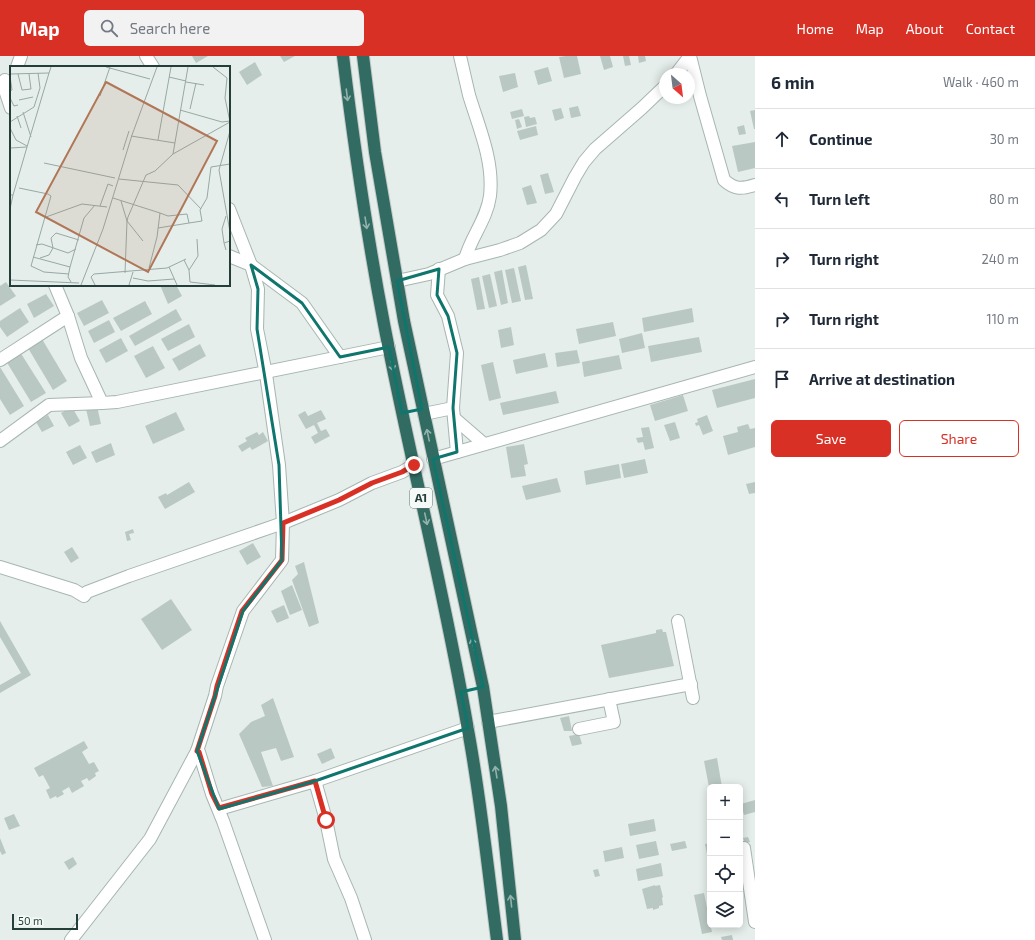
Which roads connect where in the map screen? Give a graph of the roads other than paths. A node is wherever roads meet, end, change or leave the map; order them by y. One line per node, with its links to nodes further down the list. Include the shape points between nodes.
1 (21, 56): 7 (street)
2 (146, 56): 8 (street)
3 (342, 56): 22 (highway, A1, one-way to 22, via 368,238)
4 (363, 56): 19 (highway, A1, via 375,152)
5 (460, 56): 16 (street, via 489,159 491,176 487,209)
6 (690, 56): 9 (street); 13 (street, via 724,180 737,189)
7 (17, 66)
8 (153, 66)
9 (681, 68)
10 (5, 79): 12 (street)
11 (659, 92): 16 (street, via 595,149 574,177 556,214 541,230 520,243)
12 (10, 105)
13 (755, 185)
14 (230, 212): 17 (street)
15 (230, 256): 17 (street)
16 (465, 259): 18 (street)
17 (250, 265): 23 (street, via 302,303); 26 (street, via 258,288 257,329)
18 (439, 269): 19 (street, via 429,274); 30 (street, via 437,295 448,316 458,353)
19 (397, 281): 28 (highway, A1)
20 (55, 286): 21 (street)
21 (68, 316): 24 (street); 27 (street, via 80,358)
22 (389, 347): 23 (street); 29 (highway, A1, one-way to 29)
23 (340, 357): 26 (street)
24 (0, 360)
25 (755, 368): 32 (street)
26 (265, 372): 27 (street); 36 (street)
27 (102, 403): 31 (street, via 49,405)
28 (423, 412): 29 (highway); 30 (street); 34 (highway, A1, one-way to 28)
29 (402, 413): 35 (highway, A1)
30 (453, 413): 32 (street); 33 (street)
31 (0, 441)
32 (484, 444): 33 (street)
33 (457, 452): 34 (street)
34 (434, 459): 40 (highway, A1, one-way to 34)
35 (414, 465): 36 (street); 41 (highway, A1, one-way to 41)
36 (283, 523): 37 (street, via 129,576 88,592 84,596 74,590); 47 (street, via 282,560 242,611)
37 (0, 567)
38 (678, 621): 39 (street)
39 (690, 684): 42 (street); 43 (street)
40 (483, 687): 41 (highway); 44 (highway, A1)
41 (461, 692): 45 (highway, A1)
42 (693, 698)
43 (609, 699): 44 (street); 46 (street, via 614,722)
44 (488, 722): 56 (highway, A1, one-way to 44, via 502,806)
45 (468, 728): 48 (street); 55 (highway, A1)
46 (579, 730)
47 (197, 751): 49 (street); 52 (street, via 150,839)
48 (315, 781): 49 (street); 54 (street, via 334,859)
49 (219, 808): 53 (street)
50 (744, 848): 51 (street)
51 (755, 922)
52 (71, 940)
53 (265, 940)
54 (365, 940)
55 (497, 940)
56 (515, 940)

